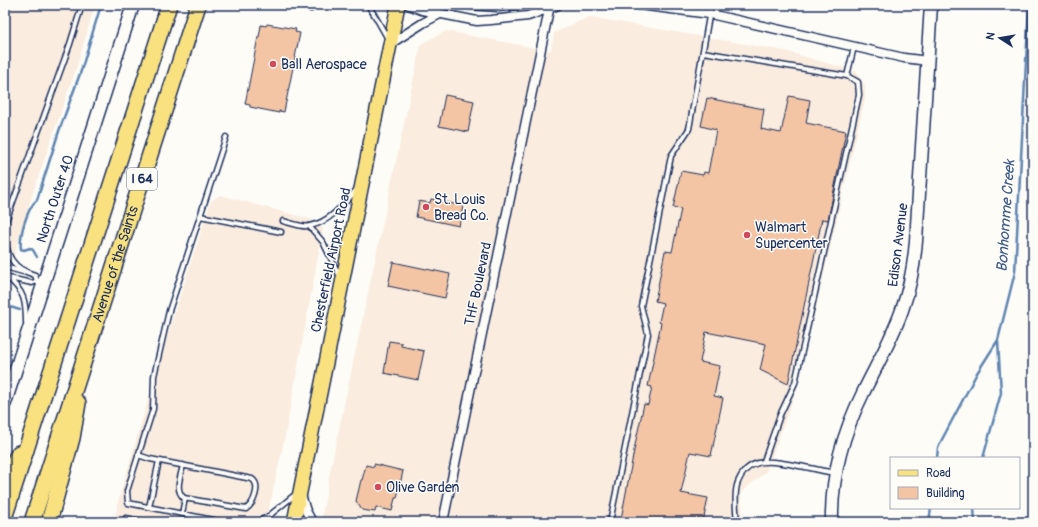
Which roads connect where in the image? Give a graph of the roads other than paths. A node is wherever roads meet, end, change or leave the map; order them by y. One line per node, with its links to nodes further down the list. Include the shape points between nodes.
1 (82, 5): 27 (lane, via 69,49)
2 (133, 5): 35 (street, North Outer 40)
3 (169, 5): 39 (highway, Avenue of the Saints / I 64)
4 (198, 5): 37 (highway, Avenue of the Saints / I 64)
5 (368, 5): 18 (lane)
6 (398, 5): 18 (main road, Chesterfield Airport Road)
7 (409, 5): 16 (street)
8 (469, 5): 9 (street)
9 (517, 5)
10 (533, 5): 15 (street)
11 (558, 5): 15 (street)
12 (639, 5): 17 (street)
13 (711, 5): 17 (lane)
14 (931, 5): 21 (street, Edison Avenue)
15 (549, 6): 16 (street, via 528,16 491,20 477,21); 59 (street, THF Boulevard)
16 (440, 14): 18 (street)
17 (710, 14): 19 (street); 20 (lane)
18 (390, 44): 24 (main road, Chesterfield Airport Road)
19 (854, 47): 21 (street); 22 (lane)
20 (703, 52): 22 (lane); 60 (lane, via 689,129 672,156 641,306 648,334)
21 (928, 61): 44 (street, Edison Avenue, via 912,276 895,329 853,414)
22 (847, 76): 42 (lane, via 858,82 859,95 796,383 780,415)
23 (226, 137): 25 (lane)
24 (363, 182): 28 (lane, via 332,216); 34 (main road, Chesterfield Airport Road)
25 (200, 216): 29 (lane); 40 (lane, via 169,312 154,376 153,409)
26 (283, 221): 28 (lane)
27 (5, 224)
28 (309, 226): 34 (lane, via 323,242)
29 (281, 232)
30 (5, 234): 32 (lane, via 7,253)
31 (5, 267): 32 (lane)
32 (24, 272): 35 (lane, via 35,275)
33 (6, 277): 35 (lane, via 32,283); 36 (lane, via 24,296 26,321)
34 (342, 281): 46 (main road, Chesterfield Airport Road)
35 (40, 282): 36 (street, North Outer 40)
36 (22, 352): 38 (street, North Outer 40)
37 (86, 352): 52 (highway, Avenue of the Saints / I 64); 53 (highway, via 72,438)
38 (5, 403)
39 (34, 424): 45 (highway); 50 (highway, Avenue of the Saints / I 64)
40 (138, 455): 41 (lane); 48 (lane, via 127,490 128,503)
41 (159, 461): 43 (lane); 48 (lane)
42 (764, 461): 44 (lane); 61 (lane, via 752,465 742,474 737,486)
43 (183, 466): 47 (lane, via 178,490); 47 (lane, via 252,479 256,485 253,503 246,509)
44 (835, 473): 62 (street, Edison Avenue)
45 (5, 478)
46 (300, 491): 56 (lane); 57 (main road, Chesterfield Airport Road); 58 (street)
47 (185, 498): 49 (lane)
48 (149, 507): 49 (lane)
49 (182, 514): 55 (lane)
50 (5, 515)
51 (126, 518): 54 (lane)
52 (32, 522)
53 (50, 522)
54 (147, 522)
55 (223, 522)
56 (258, 522)
57 (294, 522)
58 (312, 522)
59 (443, 522)
60 (610, 522)
61 (737, 522)
62 (832, 522)

